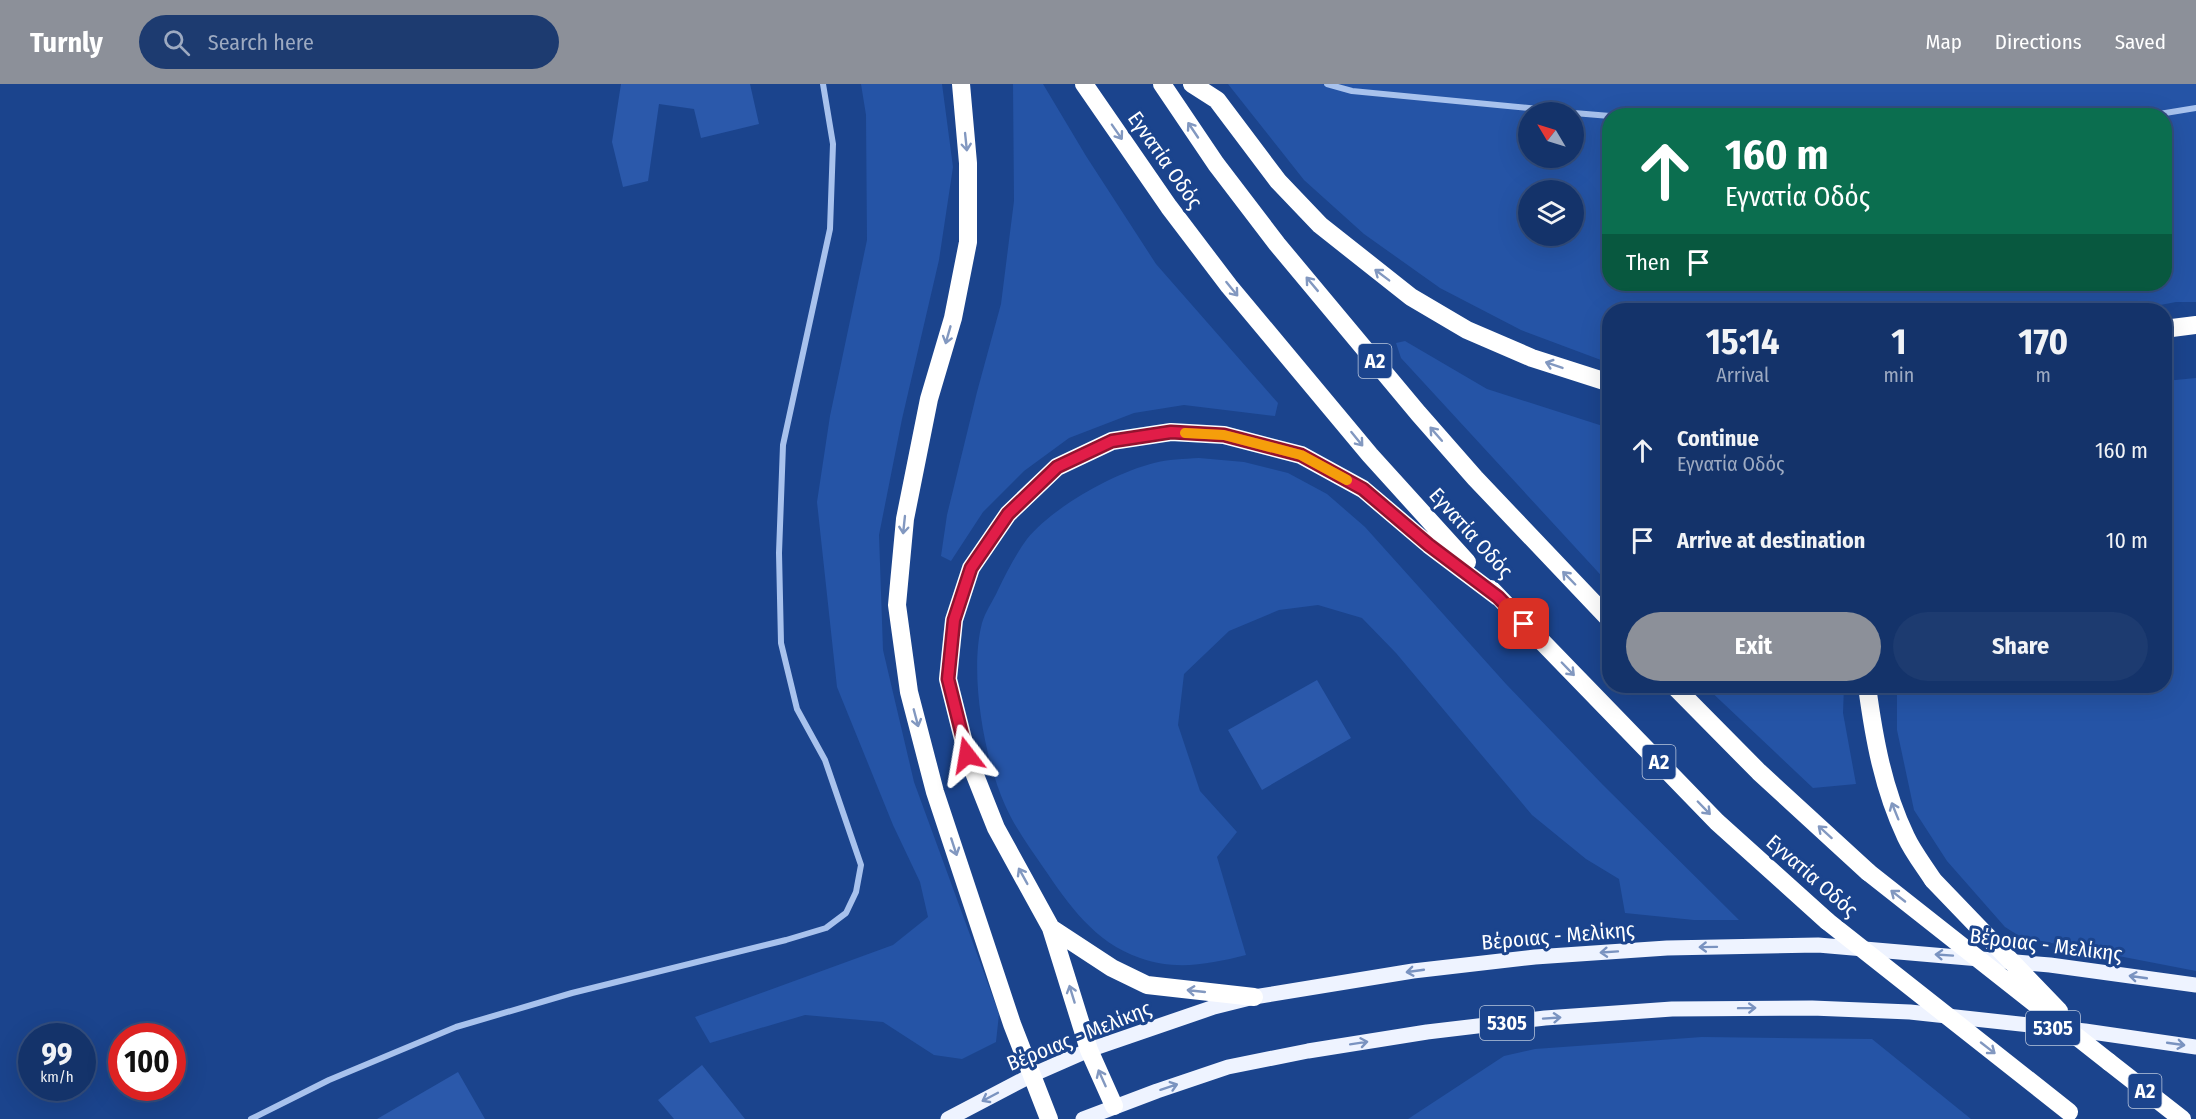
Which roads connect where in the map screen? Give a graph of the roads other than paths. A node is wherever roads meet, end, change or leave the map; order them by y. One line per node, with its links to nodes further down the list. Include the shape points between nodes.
1 (823, 84): 28 (street, via 832,144 830,229 783,445 781,643 797,709 825,760 861,865 856,892 846,913 826,928 786,940 572,993 456,1027 329,1080)
2 (961, 84): 25 (highway, one-way to 25, via 968,163 968,242 953,318 929,399 905,519 897,605 909,692 935,792)
3 (1084, 84): 15 (highway, Εγνατία Οδός / Α2, one-way to 15, via 1229,286 1370,455)
4 (1162, 84): 16 (highway, Εγνατία Οδός / Α2, one-way to 4, via 1418,413 1277,244)
5 (1192, 84): 14 (highway, one-way to 5, via 1532,358 1467,330 1411,297 1320,225 1278,181 1217,100)
6 (1327, 84): 7 (street, via 1352,91)
7 (1518, 108)
8 (2196, 108): 9 (street)
9 (2172, 112)
10 (1584, 114): 11 (street)
11 (1602, 115)
12 (2196, 325): 13 (highway)
13 (2172, 328)
14 (1602, 380)
15 (1498, 597): 19 (highway, one-way to 15, via 996,828 967,755 948,679 954,620 971,568 1008,514 1057,467 1112,441 1171,432 1224,435 1301,455 1363,489); 27 (highway, Εγνατία Οδός / Α2, one-way to 27, bridge, via 1717,822 1827,921)
16 (1602, 612)
17 (1681, 693): 24 (highway, Εγνατία Οδός / Α2, one-way to 17, bridge, via 1868,872 1759,772)
18 (1868, 693): 24 (highway, one-way to 18, bridge, via 1933,880 1907,839 1893,806 1874,738)
19 (1051, 928): 21 (highway, one-way to 19, via 1147,985 1112,968); 23 (highway, one-way to 19)
20 (2196, 984): 21 (main road, Βέροιας - Μελίκης, one-way to 21, via 2050,965 1818,945 1667,948 1535,957 1413,971)
21 (1254, 997): 23 (main road, Βέροιας - Μελίκης)
22 (2196, 1047): 26 (main road, 5305, one-way to 22, via 1228,1067 1308,1051 1533,1019 1672,1009 1910,1012)
23 (1089, 1050): 25 (main road, Βέροιας - Μελίκης); 26 (highway, one-way to 23)
24 (2109, 1062): 32 (highway, Εγνατία Οδός / Α2)
25 (1032, 1074): 29 (main road, Βέροιας - Μελίκης, one-way to 29); 30 (highway)
26 (1114, 1106): 31 (main road, 5305)
27 (2074, 1116)
28 (251, 1119)
29 (948, 1119)
30 (1049, 1119)
31 (1083, 1119)
32 (2182, 1119)

